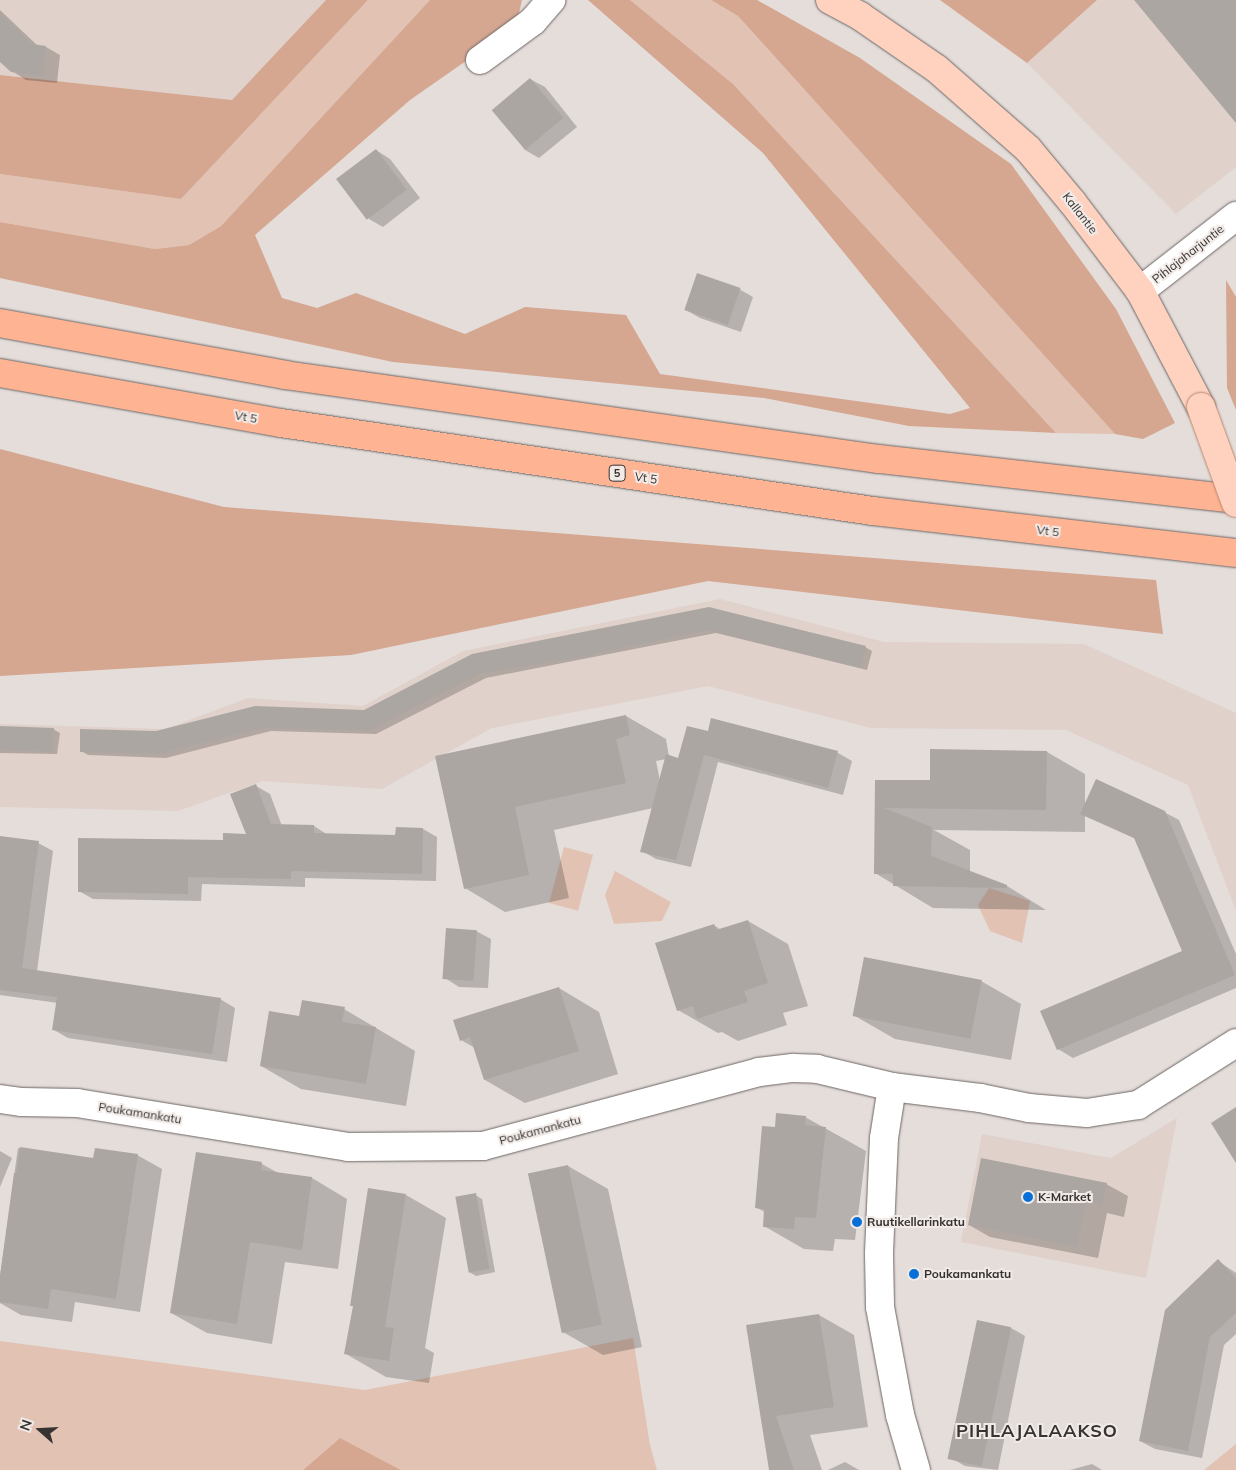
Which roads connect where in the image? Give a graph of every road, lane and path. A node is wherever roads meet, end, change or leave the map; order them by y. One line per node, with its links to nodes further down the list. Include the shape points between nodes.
1 (551, 0): 3 (street, via 533,21)
2 (830, 0): 5 (main road, Kallantie, via 860,16 937,69 1028,149)
3 (480, 60)
4 (1236, 216): 5 (street, Pihlajaharjuntie)
5 (1140, 291): 9 (main road, Kallantie, bridge, via 1201,407)
6 (0, 323): 8 (highway, via 285,375 879,459)
7 (0, 373): 10 (highway, Vt 5 / 5, via 280,423 873,511)
8 (1236, 499)
9 (1236, 503)
10 (1236, 553)
11 (1236, 1043): 12 (street, Poukamankatu, via 1138,1105 1087,1114)
12 (892, 1087): 13 (street, Poukamankatu, via 817,1069 793,1068 759,1072 483,1146 348,1148 77,1103); 14 (street, via 884,1138 880,1307 900,1415)
13 (0, 1099)
14 (916, 1470)

